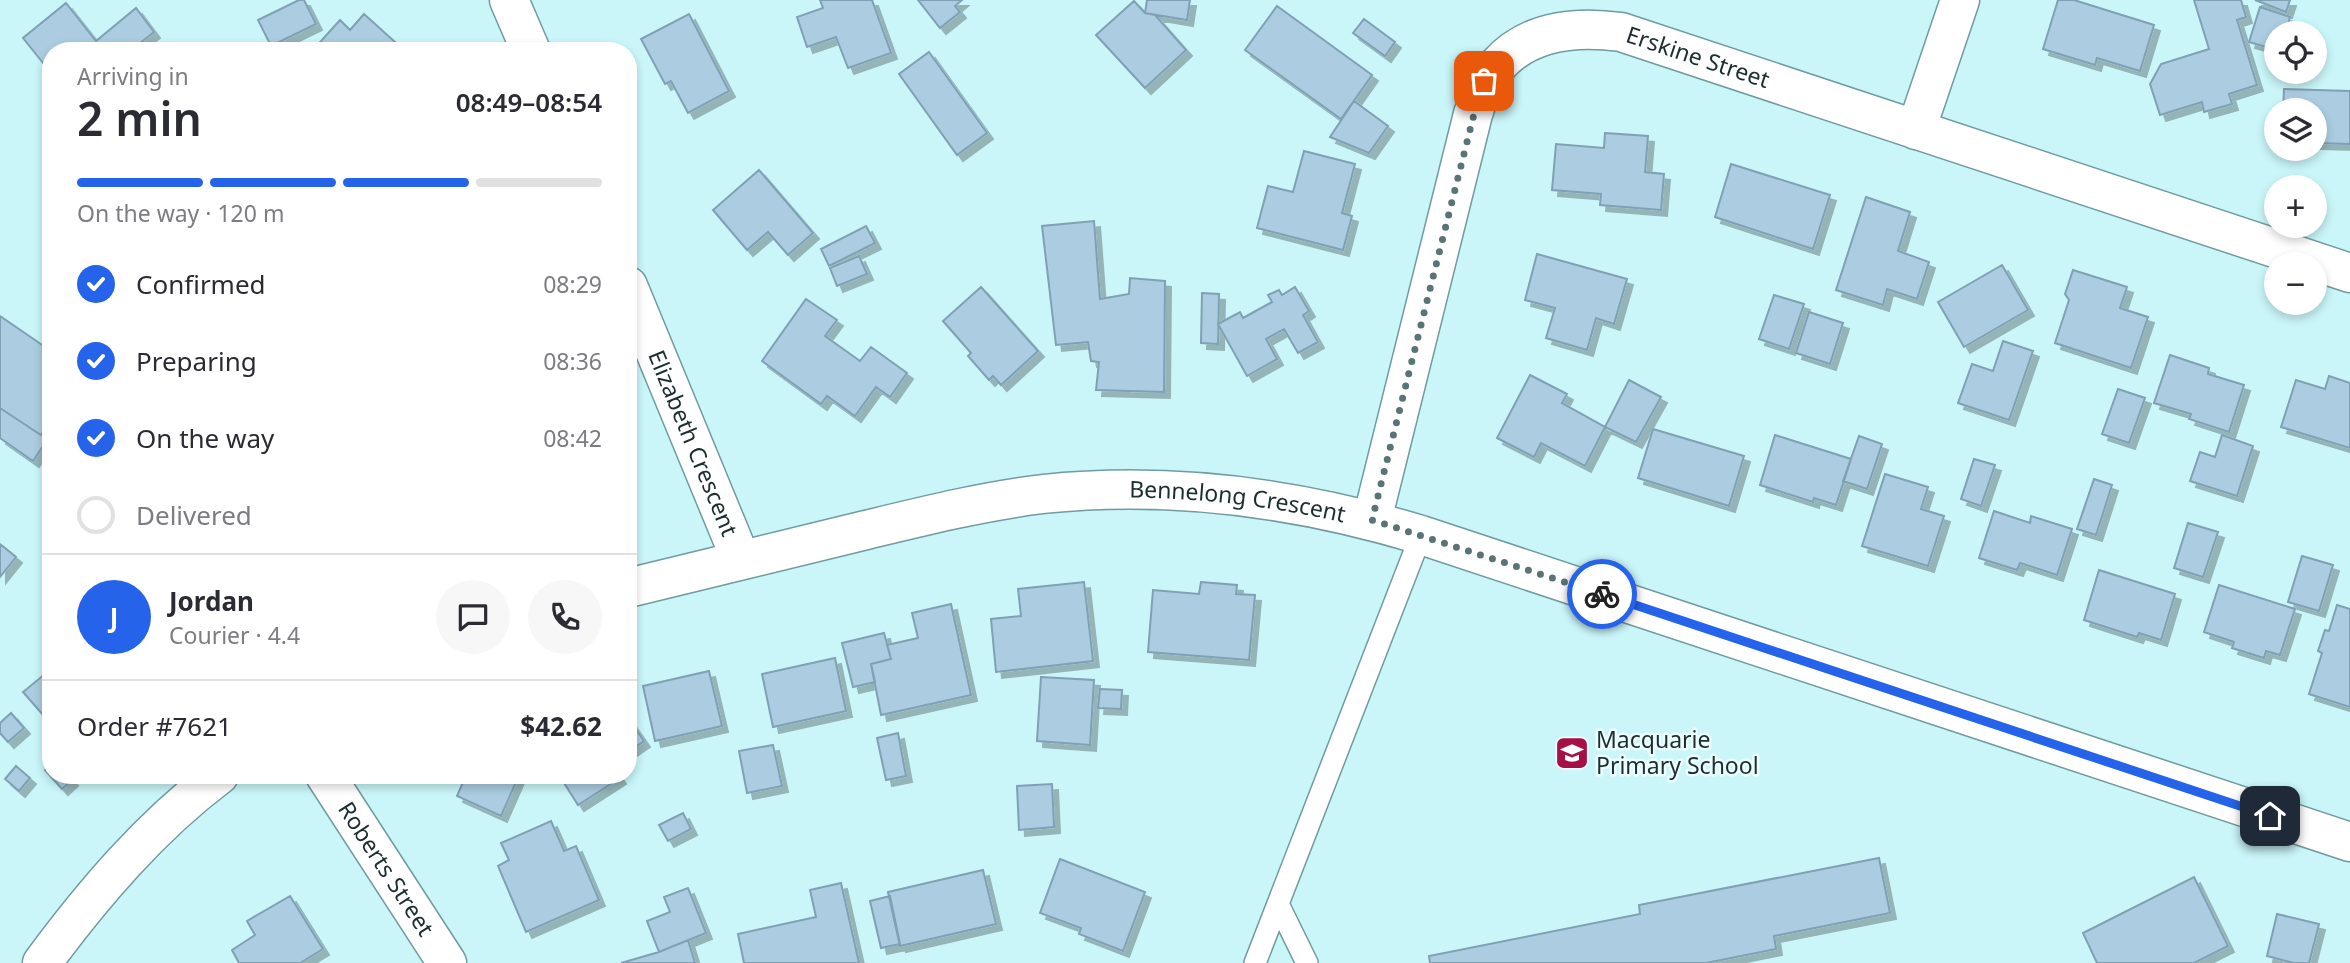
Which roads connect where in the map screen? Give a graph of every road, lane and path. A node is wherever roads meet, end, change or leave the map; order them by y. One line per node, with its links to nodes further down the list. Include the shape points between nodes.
1 (509, 0): 3 (street)
2 (1960, 0): 4 (street)
3 (527, 42)
4 (1916, 130): 5 (street, Erskine Street); 7 (street, Erskine Street, via 1621,32 1559,31 1507,55 1484,81 1474,114)
5 (2350, 274)
6 (637, 308): 9 (street, Elizabeth Crescent)
7 (1372, 520): 8 (street, Bennelong Crescent); 9 (street, Bennelong Crescent, via 1264,498 1181,491 1042,494)
8 (1421, 535): 13 (street, Bennelong Crescent); 14 (lane)
9 (741, 560): 10 (street, Bennelong Crescent)
10 (637, 586)
11 (207, 784): 15 (street, via 147,838)
12 (331, 784): 16 (street, Roberts Street)
13 (2350, 842)
14 (1278, 904): 17 (lane); 18 (lane)
15 (41, 963)
16 (447, 963)
17 (1255, 963)
18 (1307, 963)

